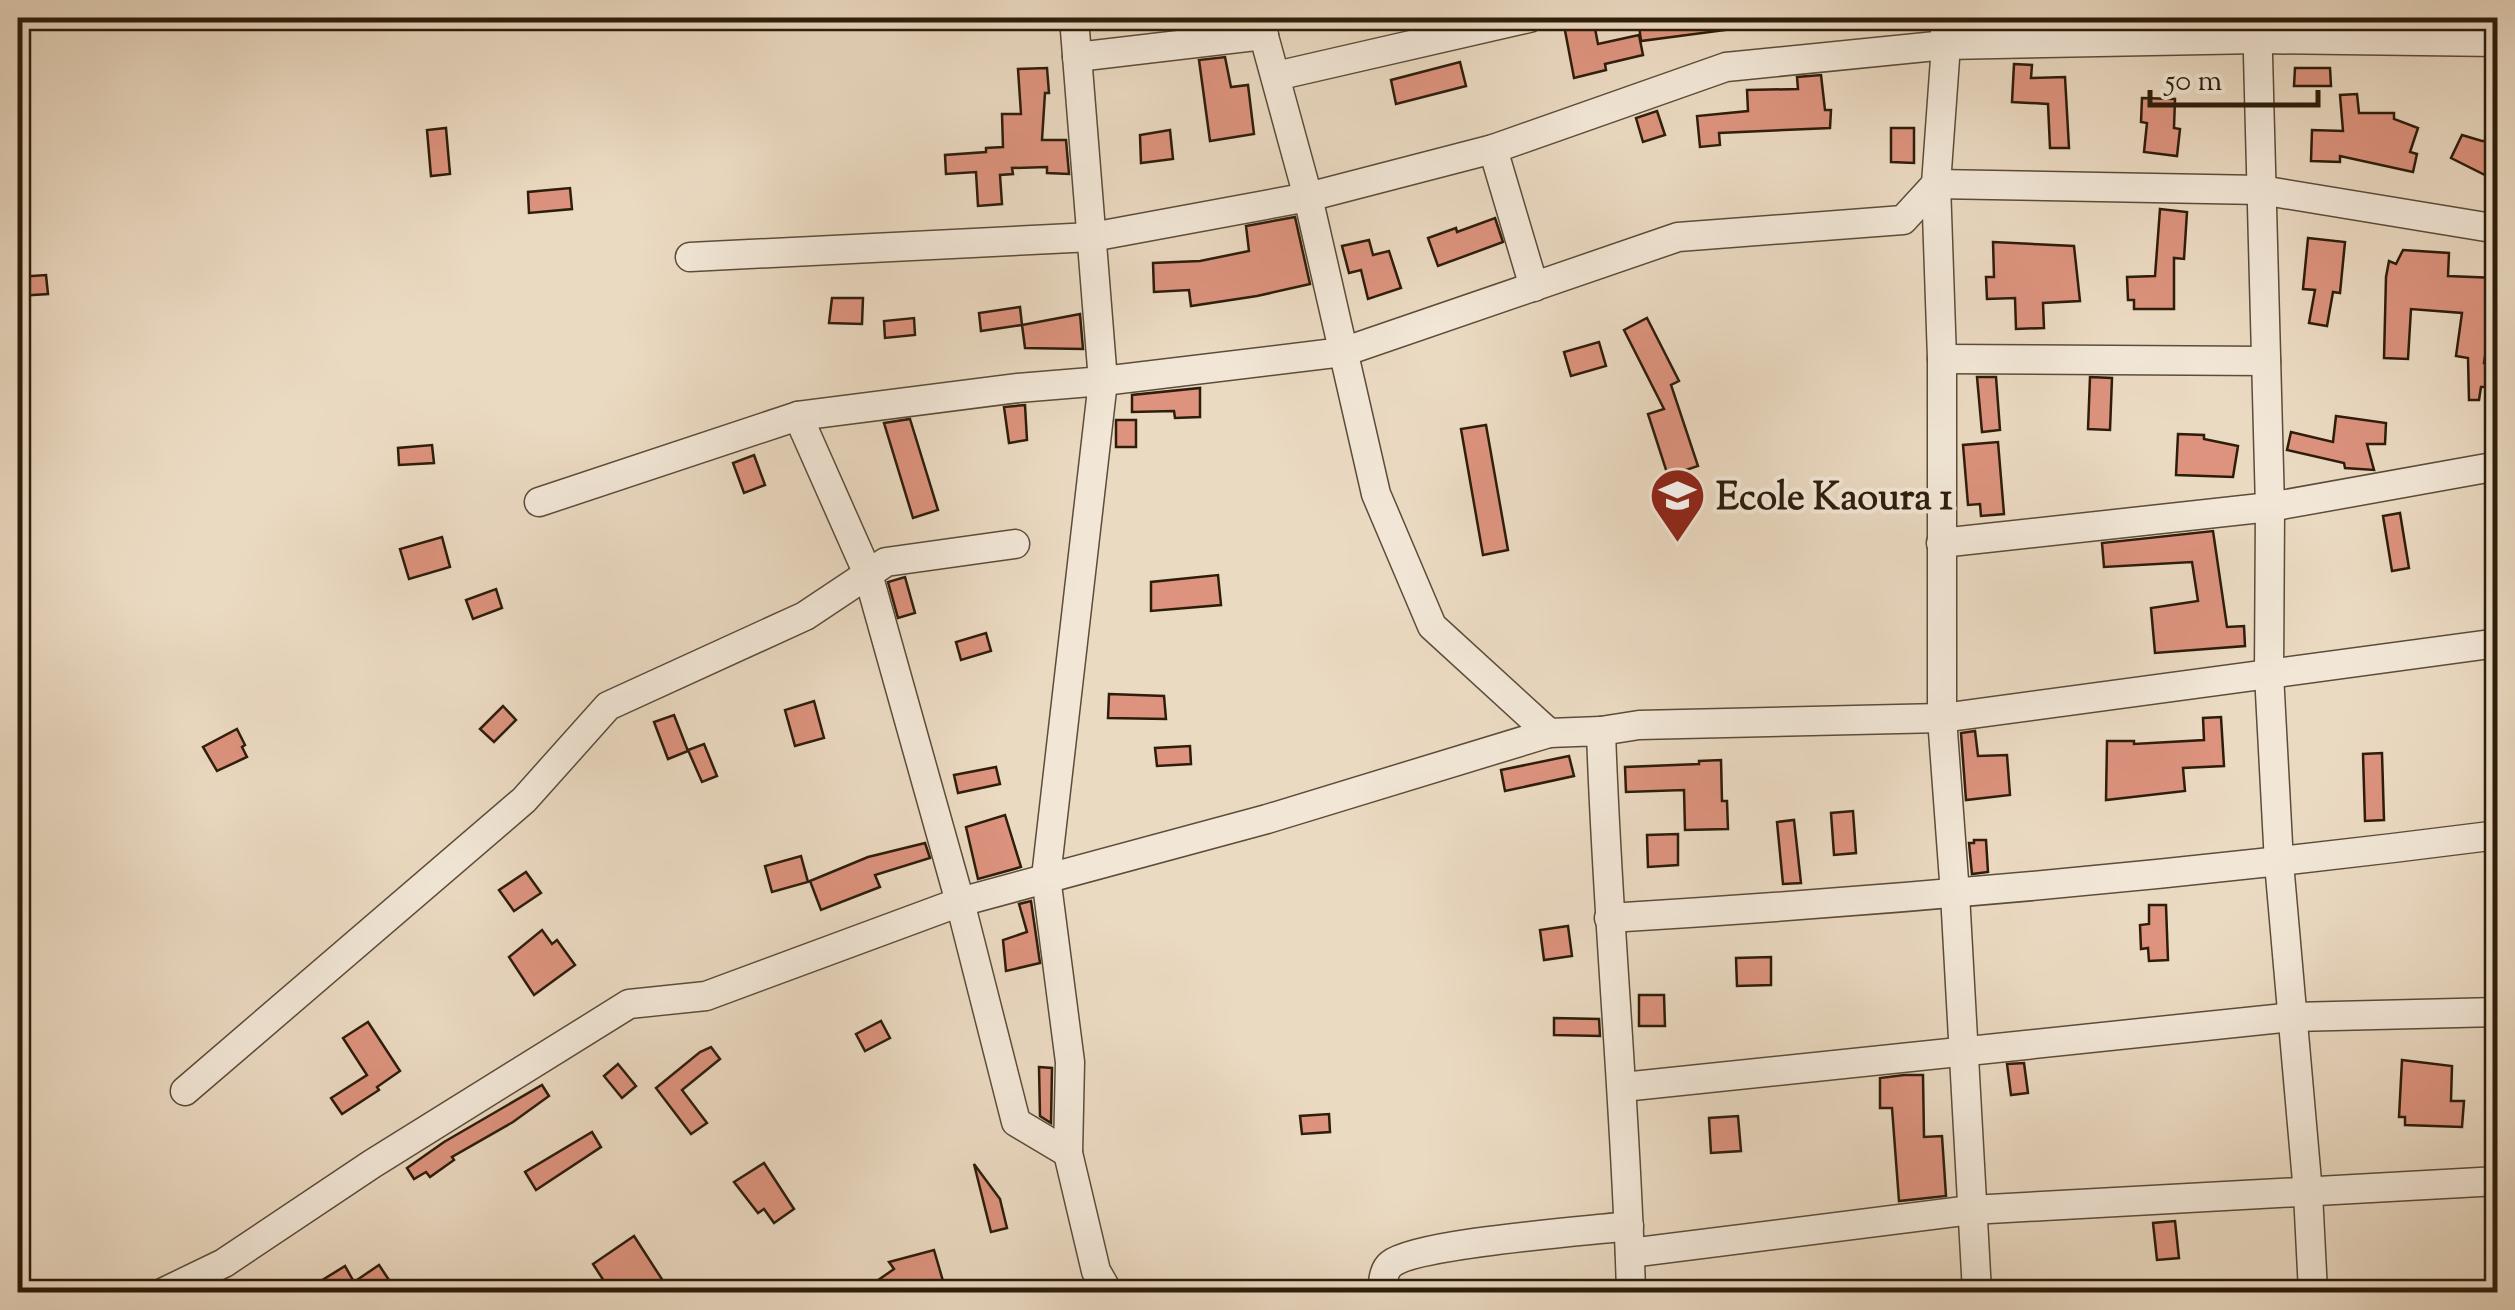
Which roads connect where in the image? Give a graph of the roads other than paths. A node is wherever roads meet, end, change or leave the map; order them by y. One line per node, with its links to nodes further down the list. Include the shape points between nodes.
1 (1074, 18): 7 (street)
2 (1529, 18): 8 (street)
3 (1261, 26): 7 (street); 8 (street)
4 (2257, 28): 5 (street); 6 (street); 11 (street)
5 (1945, 31): 9 (street, via 1726,68); 10 (street)
6 (2498, 42)
7 (1077, 57): 14 (street)
8 (1276, 76): 12 (street)
9 (1493, 149): 12 (street); 16 (street)
10 (1936, 184): 11 (street); 16 (street, via 1903,220 1678,237); 18 (street)
11 (2261, 190): 13 (street); 19 (street)
12 (1308, 198): 14 (street); 17 (street)
13 (2498, 228)
14 (1092, 238): 15 (street); 20 (street)
15 (690, 257)
16 (1534, 287): 17 (street)
17 (1343, 352): 20 (street); 32 (street, via 1376,494 1432,626)
18 (1942, 359): 19 (street); 25 (street)
19 (2266, 361): 24 (street)
20 (1103, 381): 21 (street); 35 (street)
21 (798, 416): 23 (street); 27 (street)
22 (2498, 466): 24 (street)
23 (538, 502)
24 (2270, 507): 25 (street); 29 (street)
25 (1940, 543): 30 (street)
26 (1015, 544): 27 (street, via 886,562)
27 (868, 574): 37 (street); 43 (street, via 805,616 608,706 524,800)
28 (2498, 643): 29 (street)
29 (2269, 674): 30 (street); 34 (street)
30 (1942, 718): 31 (street); 36 (street)
31 (1601, 731): 32 (street); 38 (street)
32 (1549, 734): 35 (street)
33 (2498, 835): 34 (street)
34 (2279, 863): 36 (street); 40 (street)
35 (1046, 877): 37 (street); 44 (street, via 1070,1062)
36 (1955, 894): 38 (street); 41 (street)
37 (960, 902): 44 (street, via 1016,1122); 49 (street, via 706,996 629,1004 224,1263)
38 (1609, 918): 42 (street)
39 (2498, 1012): 40 (street)
40 (2293, 1017): 41 (street); 46 (street)
41 (1962, 1050): 42 (street); 47 (street)
42 (1623, 1087): 48 (street)
43 (185, 1091)
44 (1068, 1153): 50 (street, via 1096,1272)
45 (2498, 1181): 46 (street)
46 (2308, 1193): 47 (street); 54 (street)
47 (1971, 1210): 48 (street); 53 (street)
48 (1630, 1240): 51 (street, via 1472,1243 1405,1257 1385,1272); 52 (street)
49 (164, 1292)
50 (1108, 1292)
51 (1382, 1292)
52 (1631, 1292)
53 (1977, 1292)
54 (2313, 1292)

